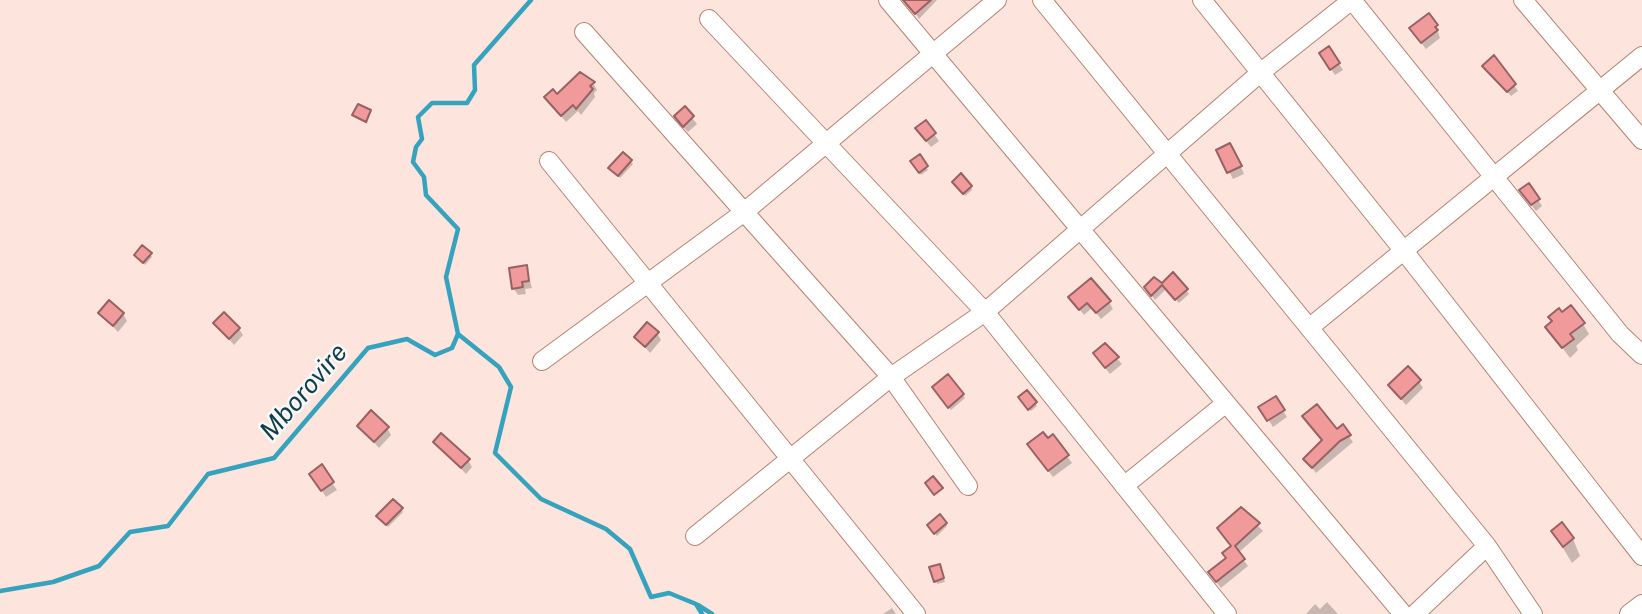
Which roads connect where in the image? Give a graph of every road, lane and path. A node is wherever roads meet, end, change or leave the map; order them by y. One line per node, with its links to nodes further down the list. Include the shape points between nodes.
1 (888, 0): 9 (street)
2 (997, 0): 9 (street)
3 (1042, 0): 15 (street)
4 (1202, 0): 11 (street)
5 (1352, 0): 11 (street); 17 (street)
6 (1523, 0): 12 (street)
7 (709, 19): 14 (street)
8 (584, 32): 18 (street)
9 (933, 53): 14 (street); 19 (street)
10 (1642, 56): 12 (street)
11 (1260, 73): 15 (street); 20 (street)
12 (1601, 90): 13 (street); 17 (street)
13 (1642, 140)
14 (828, 142): 18 (street); 22 (street)
15 (1166, 155): 19 (street); 23 (street)
16 (549, 161): 21 (street)
17 (1494, 177): 20 (street); 24 (street)
18 (743, 213): 21 (street); 26 (street)
19 (1081, 230): 22 (street); 27 (street)
20 (1404, 251): 23 (street); 33 (street)
21 (647, 285): 25 (street); 28 (street)
22 (985, 312): 26 (street); 30 (street)
23 (1309, 328): 32 (street)
24 (1642, 355)
25 (542, 361)
26 (891, 377): 28 (street); 29 (street)
27 (1226, 403): 30 (street); 37 (street)
28 (789, 459): 31 (street); 35 (street)
29 (968, 486)
30 (1124, 486): 36 (street)
31 (695, 536)
32 (1487, 546): 38 (street); 39 (street)
33 (1642, 556)
34 (1642, 604): 40 (street)
35 (916, 614)
36 (1227, 614)
37 (1403, 614)
38 (1415, 614)
39 (1533, 614)
40 (1629, 614)

